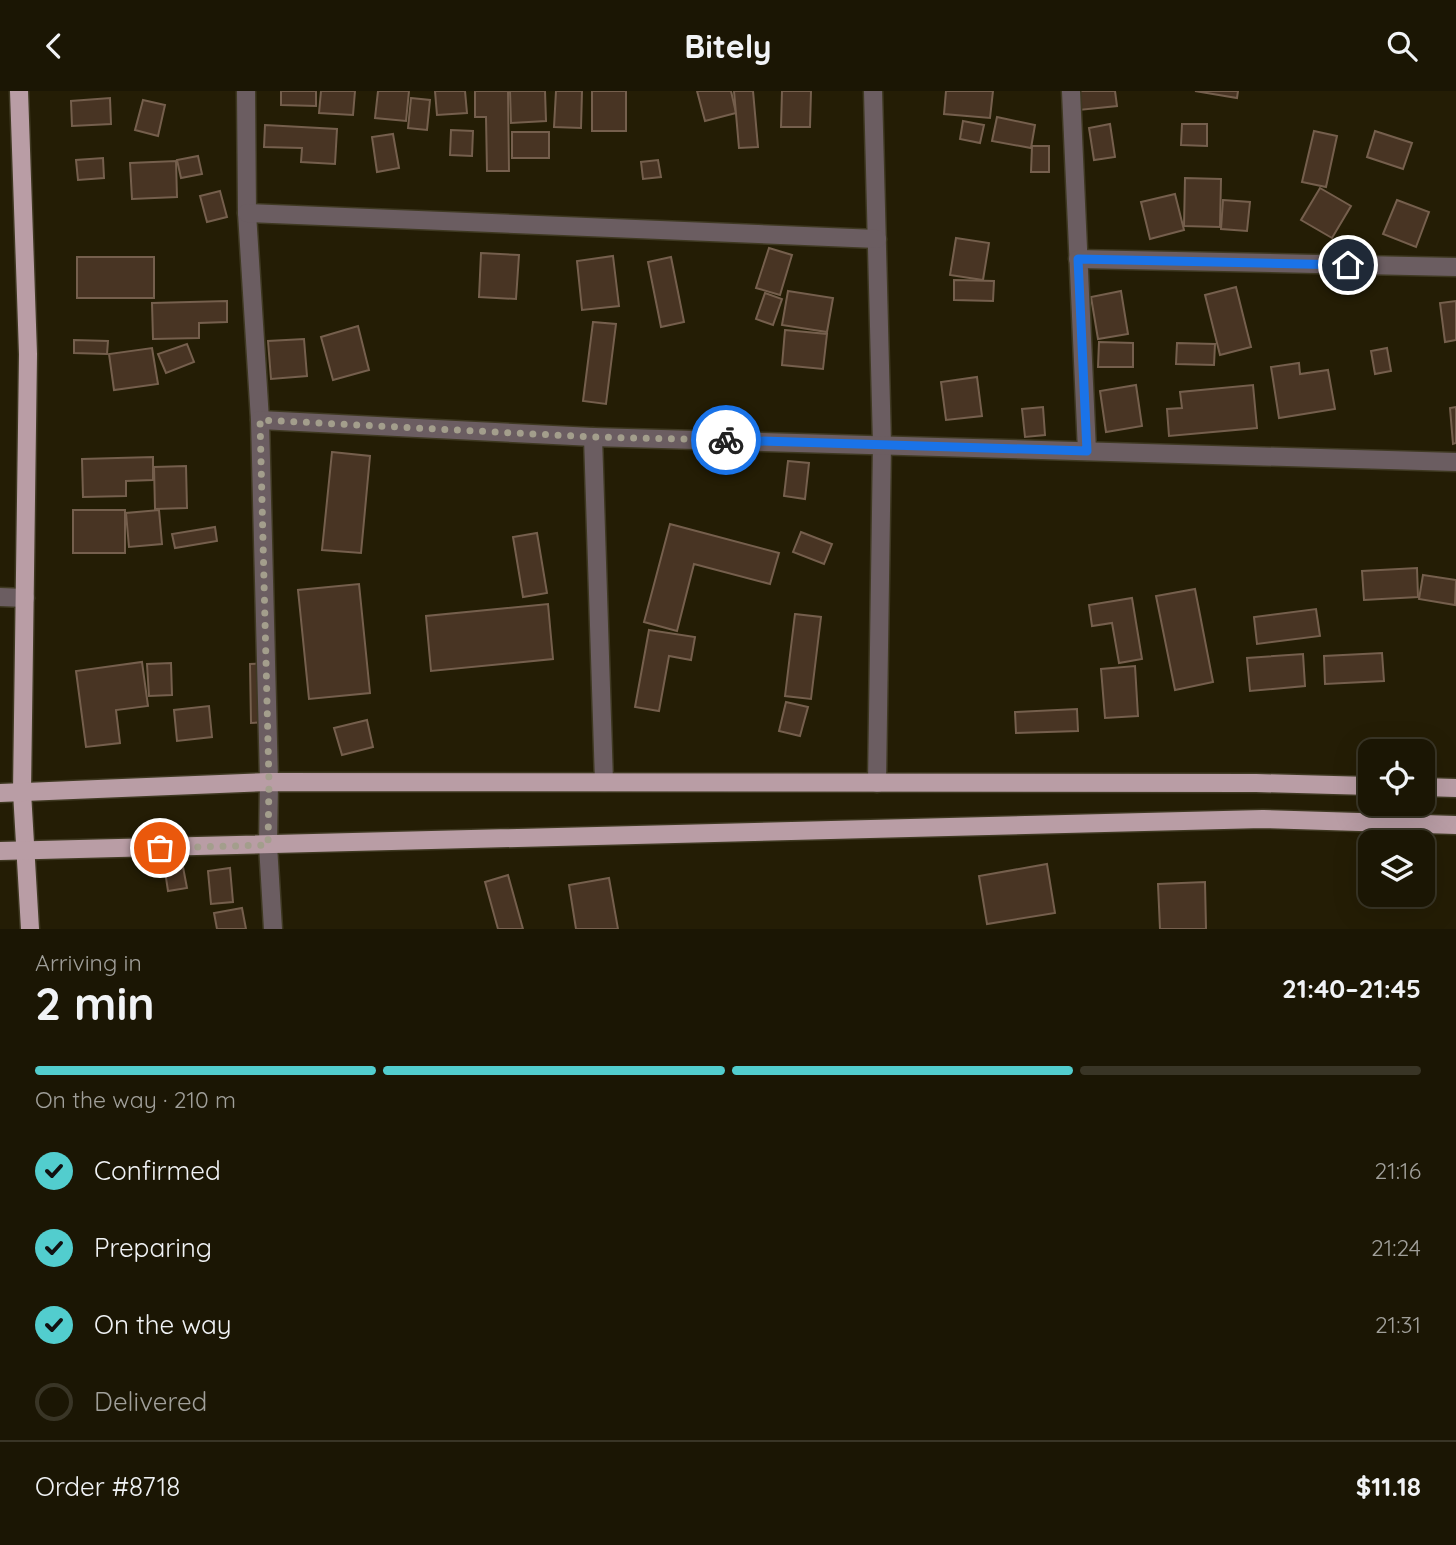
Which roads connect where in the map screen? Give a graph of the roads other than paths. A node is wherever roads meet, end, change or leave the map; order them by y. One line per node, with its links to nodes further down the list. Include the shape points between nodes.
1 (19, 91): 15 (main road, via 29,354)
2 (246, 91): 5 (street)
3 (873, 91): 6 (street)
4 (1071, 91): 7 (street)
5 (247, 213): 6 (street); 9 (street)
6 (877, 239): 11 (street)
7 (1078, 259): 8 (street); 12 (street)
8 (1456, 267)
9 (260, 420): 10 (street); 16 (street)
10 (593, 437): 11 (street); 17 (street)
11 (883, 444): 12 (street); 18 (street)
12 (1087, 451): 13 (street)
13 (1456, 462)
14 (0, 597): 15 (street)
15 (25, 598): 22 (main road)
16 (269, 782): 17 (main road); 22 (main road); 25 (street)
17 (604, 782): 18 (main road)
18 (877, 783): 19 (main road)
19 (1358, 786)
20 (1435, 787): 21 (main road)
21 (1456, 788)
22 (22, 792): 23 (main road); 27 (main road)
23 (0, 793)
24 (1456, 825): 25 (main road, via 1263,819)
25 (268, 845): 27 (main road); 29 (street)
26 (0, 851): 27 (main road)
27 (25, 851): 28 (main road)
28 (30, 929)
29 (273, 929)

